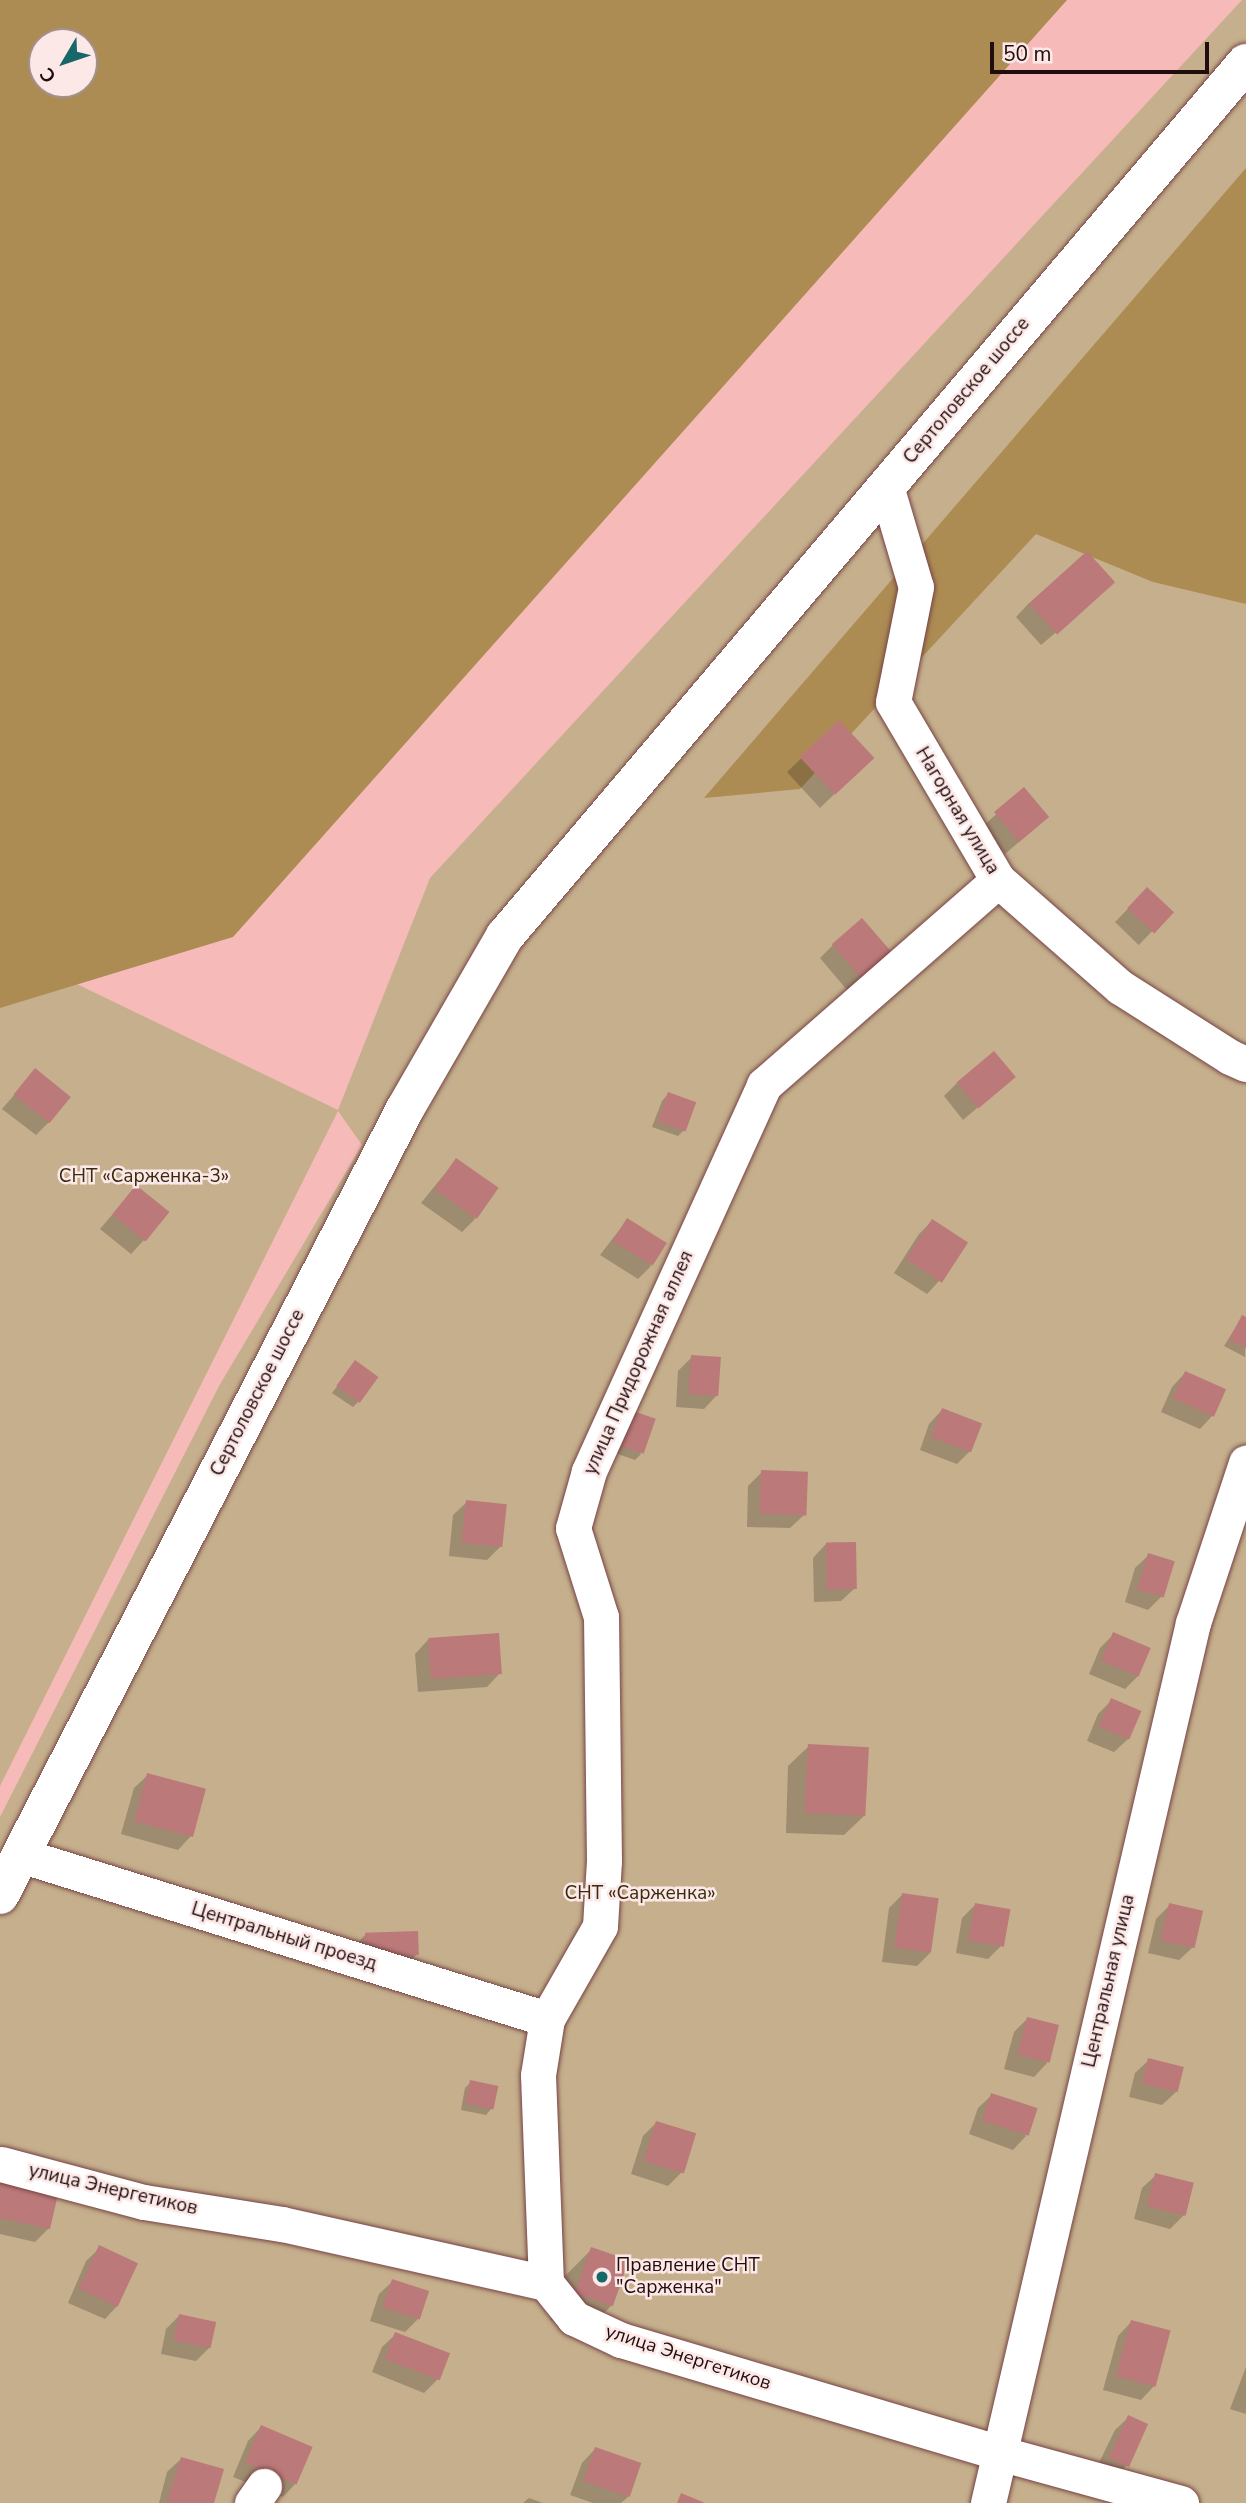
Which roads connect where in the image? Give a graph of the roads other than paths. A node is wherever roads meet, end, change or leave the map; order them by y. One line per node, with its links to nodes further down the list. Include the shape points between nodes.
1 (1246, 63): 2 (main road, Сертоловское шоссе)
2 (886, 486): 3 (street, Нагорная улица, via 916,587 892,702); 6 (main road, Сертоловское шоссе, via 505,936 405,1109)
3 (998, 880): 4 (street, Нагорная улица, via 1120,987); 8 (street, улица Придорожная аллея, via 764,1085 589,1471 573,1528 601,1617 604,1861 600,1926)
4 (1246, 1063)
5 (1246, 1463): 11 (street, Центральная улица, via 1193,1623)
6 (20, 1856): 7 (main road, Сертоловское шоссе); 8 (street, Центральный проезд)
7 (0, 1895)
8 (547, 2019): 10 (street, улица Придорожная аллея, via 538,2075)
9 (1, 2164): 10 (street, улица Энергетиков, via 144,2202 282,2224)
10 (546, 2283): 11 (street, улица Энергетиков, via 575,2318 621,2340)
11 (999, 2453): 12 (street, Центральная улица); 13 (street, улица Энергетиков)
12 (988, 2503)
13 (1181, 2503)

